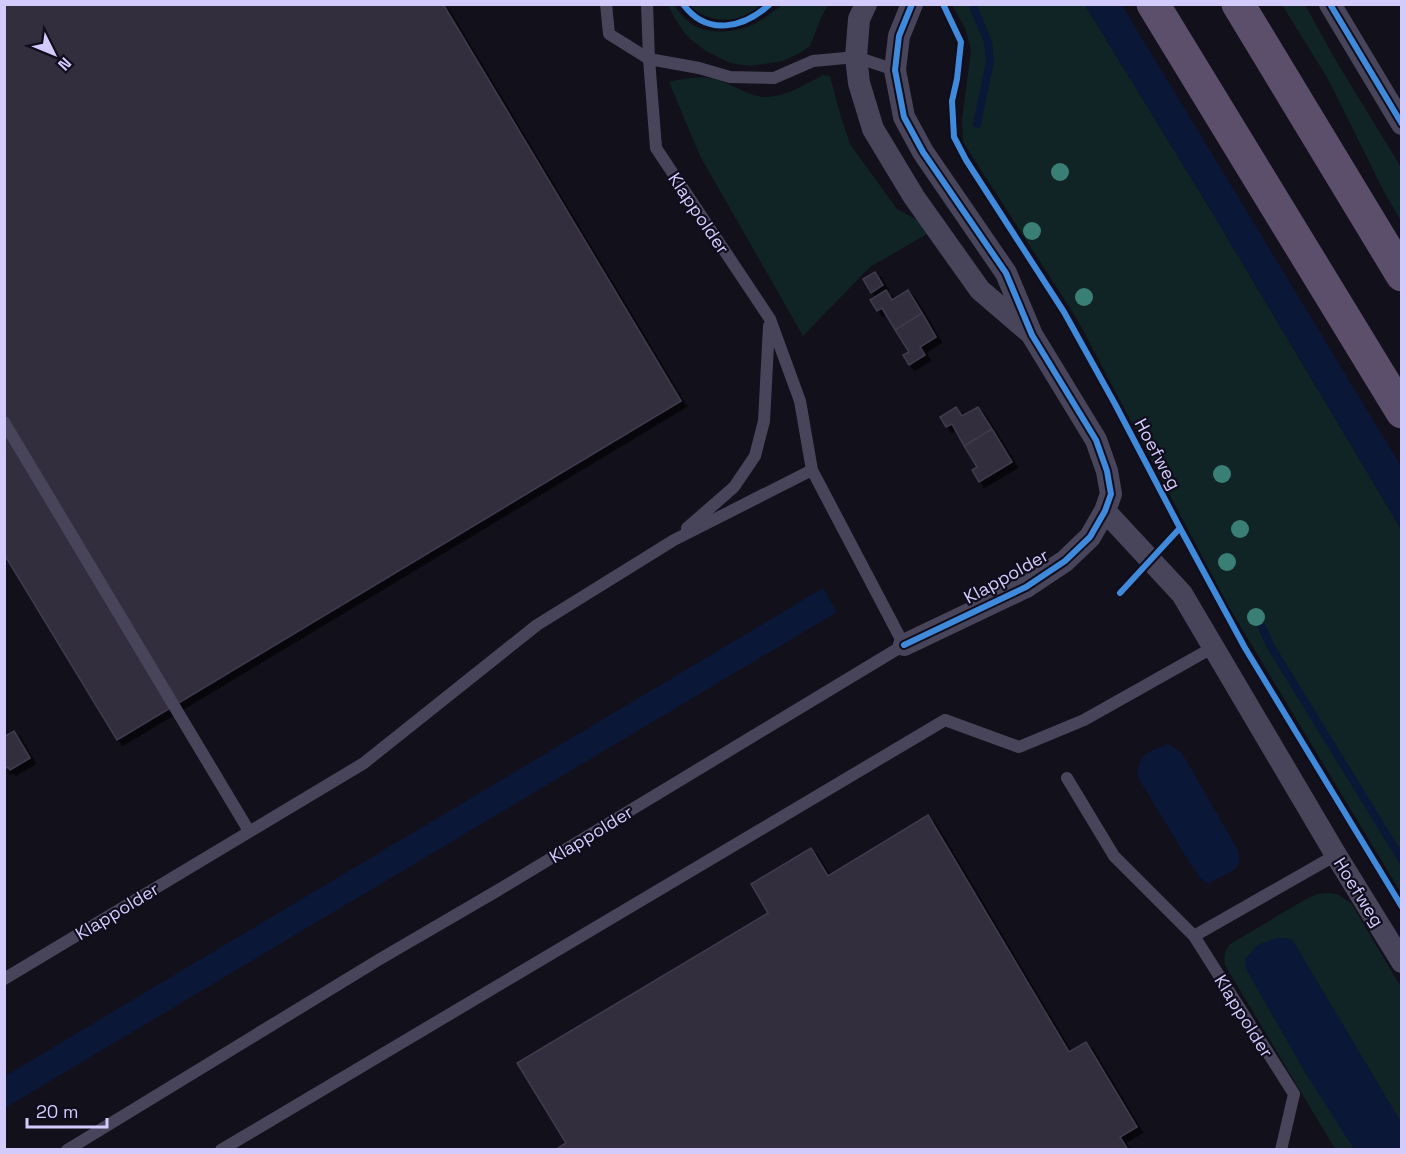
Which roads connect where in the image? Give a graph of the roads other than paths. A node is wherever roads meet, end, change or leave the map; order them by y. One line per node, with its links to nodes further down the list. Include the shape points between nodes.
1 (606, 4): 9 (lane, via 609,34)
2 (647, 4): 9 (lane, Klappolder)
3 (866, 4): 8 (street, via 859,20)
4 (912, 4): 10 (street, via 899,36)
5 (1153, 4): 15 (main road)
6 (1238, 4): 12 (main road)
7 (1330, 4): 11 (street)
8 (856, 57): 9 (lane, via 813,61 774,78 730,77); 10 (lane); 14 (street, via 859,83 873,129 914,197 980,290)
9 (649, 59): 13 (lane, Klappolder, via 656,148)
10 (895, 69): 14 (street, via 904,117 923,152 1006,273)
11 (1401, 124)
12 (1401, 275)
13 (770, 319): 17 (lane, via 800,401); 19 (lane, Klappolder, via 764,422 755,456 734,487)
14 (1032, 334): 18 (street, via 1096,440 1111,494)
15 (1401, 412)
16 (4, 423): 23 (lane)
17 (813, 470): 19 (lane, Klappolder); 20 (lane)
18 (1105, 511): 20 (street, Klappolder, via 1090,537 1065,561 1026,587); 21 (street, Hoefweg, via 1182,594)
19 (674, 540): 23 (lane, Klappolder, via 537,625 364,763)
20 (904, 645): 28 (lane, Klappolder)
21 (1212, 648): 24 (street, Hoefweg); 29 (lane, via 1084,720 1019,747 945,720)
22 (1067, 778): 25 (lane, Klappolder, via 1114,856)
23 (249, 831): 27 (lane, Klappolder)
24 (1336, 855): 25 (lane); 26 (street, Hoefweg)
25 (1194, 936): 30 (lane, Klappolder, via 1294,1094)
26 (1401, 962)
27 (4, 979)
28 (67, 1149)
29 (221, 1149)
30 (1281, 1149)

